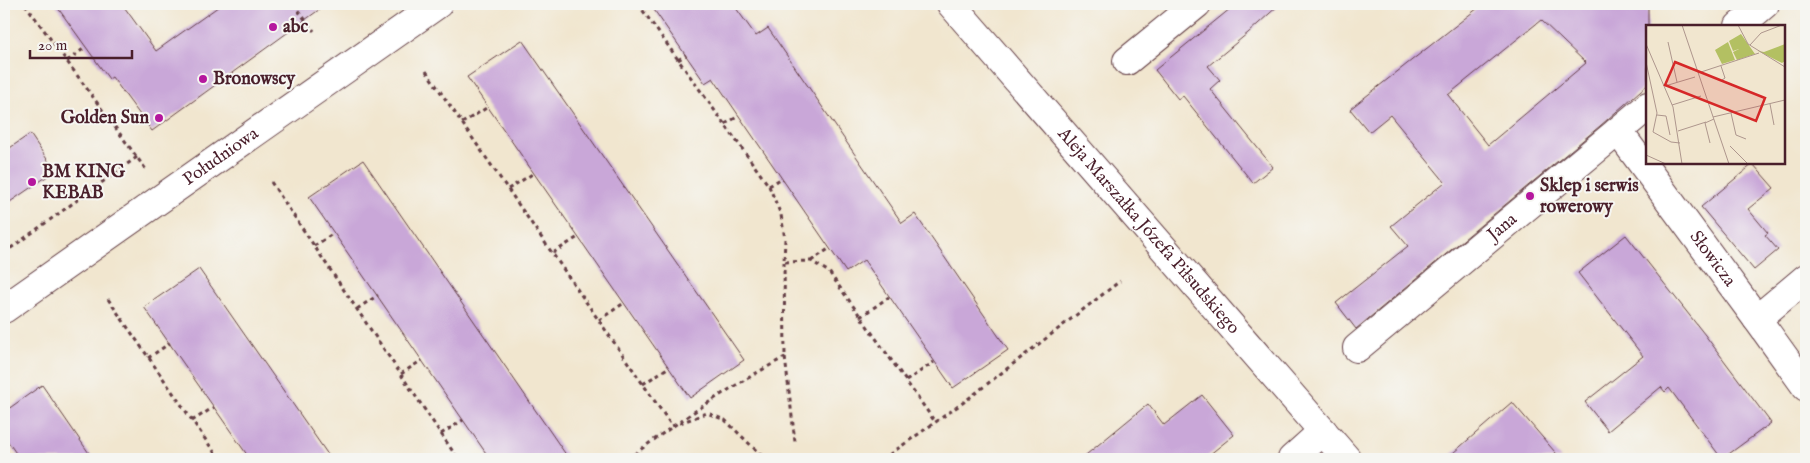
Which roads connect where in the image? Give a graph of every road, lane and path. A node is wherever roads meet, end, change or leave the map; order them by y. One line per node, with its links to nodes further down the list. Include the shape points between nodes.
1 (25, 4): 13 (path)
2 (294, 4): 9 (path)
3 (438, 4): 28 (street, Południowa)
4 (638, 4): 12 (path)
5 (951, 4): 64 (street, Aleja Marszałka Józefa Piłsudskiego)
6 (1197, 4): 14 (street)
7 (1765, 4): 8 (street)
8 (1740, 25)
9 (314, 31)
10 (86, 47): 13 (path)
11 (686, 56): 12 (path)
12 (678, 60): 20 (path)
13 (67, 61): 22 (path)
14 (1127, 61)
15 (426, 71): 19 (path)
16 (488, 107): 19 (path)
17 (1646, 108): 21 (street, Jana)
18 (739, 116): 20 (path)
19 (462, 123): 27 (path)
20 (725, 124): 26 (path)
21 (1618, 132): 46 (street, Słowicza); 49 (street, Jana)
22 (137, 157): 28 (path); 33 (path)
23 (534, 172): 27 (path)
24 (782, 178): 26 (path)
25 (271, 182): 31 (path)
26 (769, 186): 36 (path, via 781,215)
27 (508, 189): 34 (path)
28 (165, 196): 43 (street, Południowa)
29 (334, 233): 31 (path)
30 (578, 237): 34 (path)
31 (314, 246): 44 (path)
32 (830, 248): 35 (path)
33 (4, 253)
34 (552, 253): 47 (path)
35 (811, 261): 36 (path); 45 (path, via 829,272)
36 (784, 262): 50 (path)
37 (1806, 278): 46 (street)
38 (1120, 282): 62 (path)
39 (378, 296): 44 (path)
40 (889, 297): 45 (path)
41 (108, 300): 51 (path)
42 (624, 303): 47 (path)
43 (4, 310)
44 (357, 310): 55 (path)
45 (860, 316): 56 (path)
46 (1757, 319): 58 (street, Słowicza)
47 (599, 320): 57 (path)
48 (170, 343): 51 (path)
49 (1357, 348)
50 (785, 357): 63 (path); 66 (path)
51 (148, 358): 61 (path)
52 (422, 360): 55 (path)
53 (934, 362): 56 (path)
54 (669, 367): 57 (path)
55 (401, 374): 65 (path)
56 (906, 381): 62 (path)
57 (643, 384): 63 (path)
58 (1806, 388)
59 (214, 407): 61 (path)
60 (463, 420): 65 (path)
61 (192, 421): 67 (path)
62 (935, 422): 71 (path)
63 (672, 426): 69 (path); 70 (path, via 707,414 726,420)
64 (1323, 431): 72 (street); 73 (street, Aleja Marszałka Józefa Piłsudskiego)
65 (441, 434): 68 (path)
66 (795, 442)
67 (219, 459)
68 (458, 459)
69 (628, 459)
70 (765, 459)
71 (883, 459)
72 (1292, 459)
73 (1347, 459)

